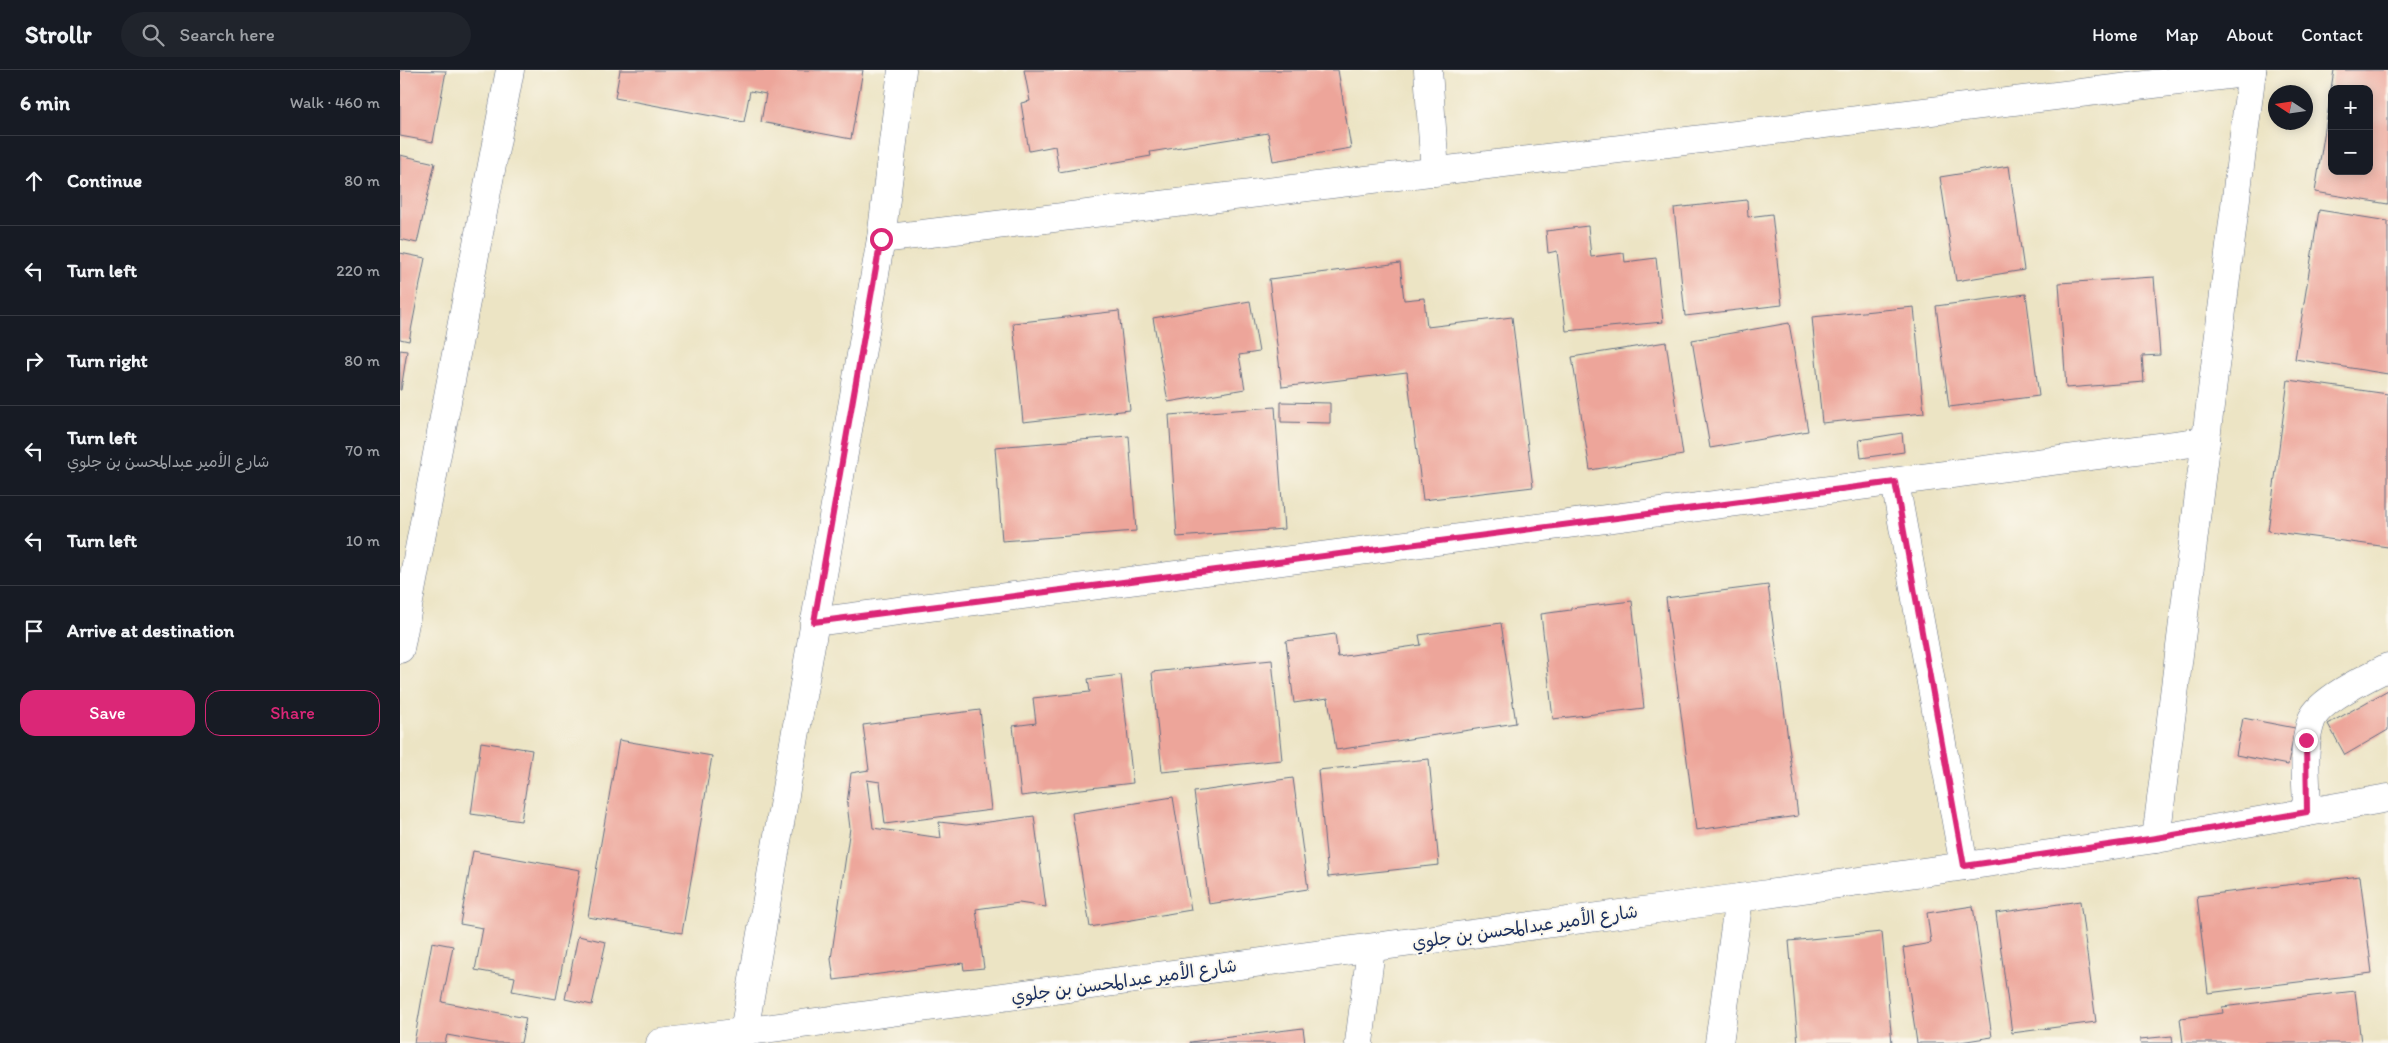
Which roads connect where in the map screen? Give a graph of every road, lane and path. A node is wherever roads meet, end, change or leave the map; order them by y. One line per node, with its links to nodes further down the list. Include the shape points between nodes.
1 (510, 70): 10 (street)
2 (902, 70): 6 (street)
3 (1428, 70): 5 (street)
4 (2252, 71): 5 (street); 7 (street)
5 (1435, 172): 6 (street)
6 (881, 239): 9 (street)
7 (2206, 441): 8 (street); 14 (street)
8 (1895, 482): 9 (street); 15 (street)
9 (814, 622): 18 (street)
10 (400, 649)
11 (2388, 668): 13 (street, via 2322,705 2313,718 2306,740)
12 (2388, 798): 13 (street, شارع الأمير عبدالمحسن بن جلوي)
13 (2307, 812): 14 (street, شارع الأمير عبدالمحسن بن جلوي)
14 (2156, 838): 15 (street, شارع الأمير عبدالمحسن بن جلوي)
15 (1964, 866): 16 (street, شارع الأمير عبدالمحسن بن جلوي)
16 (1739, 898): 17 (street, شارع الأمير عبدالمحسن بن جلوي); 21 (street)
17 (1371, 948): 18 (street, شارع الأمير عبدالمحسن بن جلوي); 20 (street)
18 (744, 1032): 19 (street, شارع الأمير عبدالمحسن بن جلوي)
19 (660, 1043)
20 (1359, 1043)
21 (1719, 1043)

